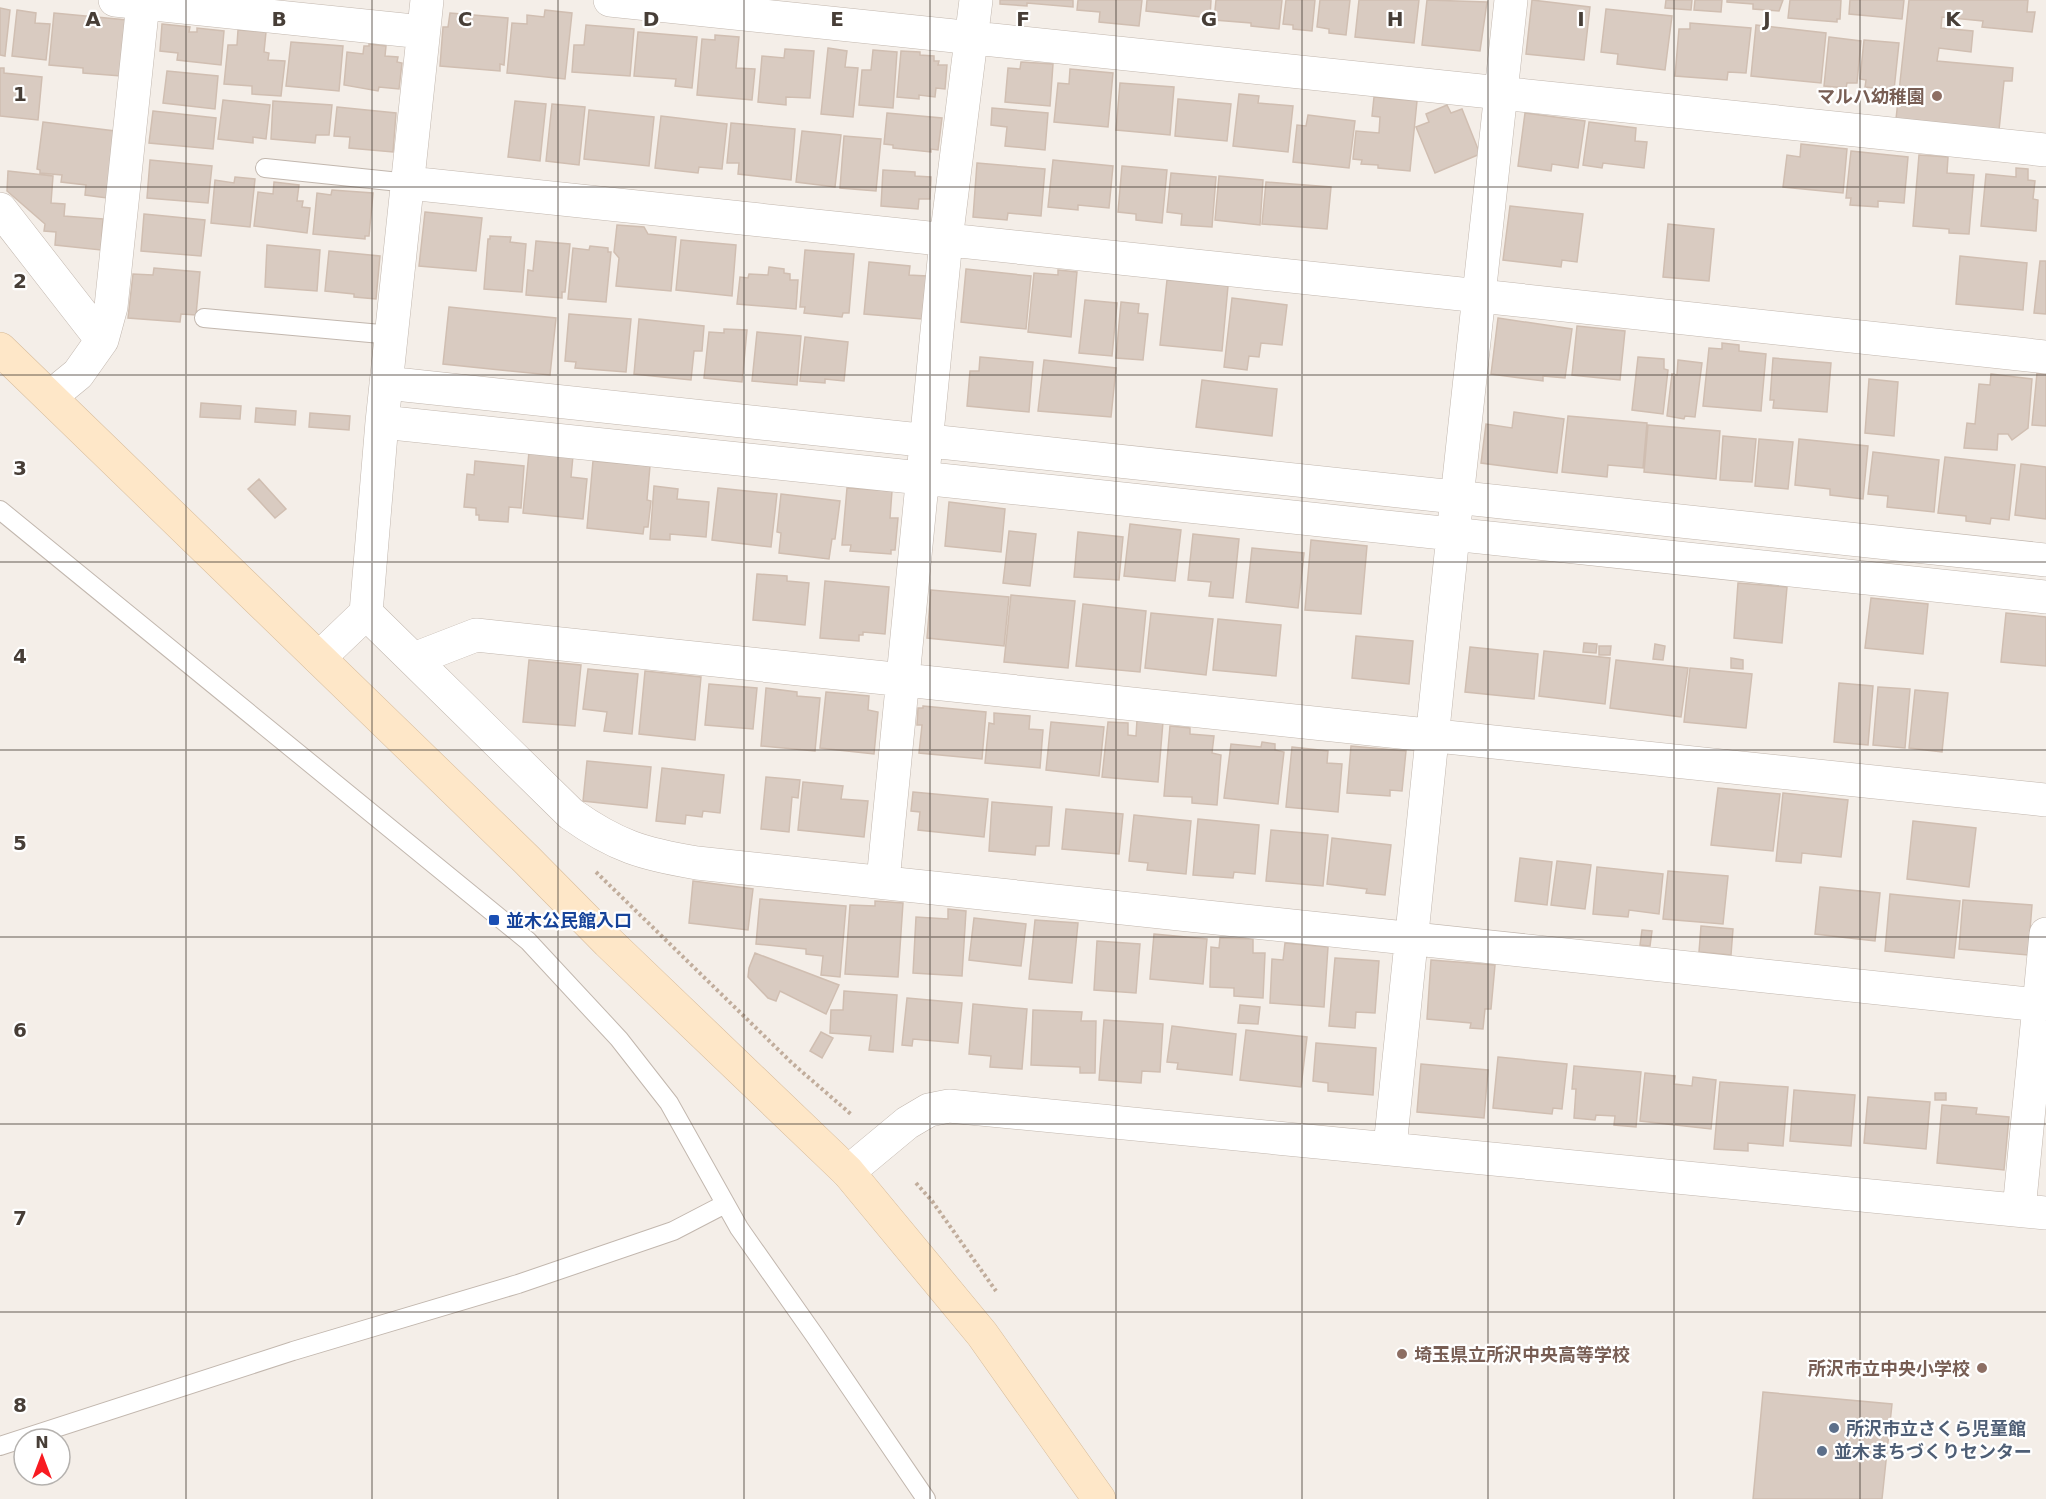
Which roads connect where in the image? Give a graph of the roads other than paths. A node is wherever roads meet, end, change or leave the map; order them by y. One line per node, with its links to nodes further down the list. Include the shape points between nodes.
1 (427, 0): 7 (street)
2 (610, 0): 8 (street)
3 (976, 0): 8 (street)
4 (1511, 0): 9 (street)
5 (129, 2): 6 (street); 18 (street, via 111,307)
6 (177, 3): 7 (street)
7 (423, 32): 12 (street)
8 (971, 39): 9 (street); 14 (street)
9 (1501, 93): 10 (street); 15 (street)
10 (2046, 150)
11 (266, 168): 12 (lane)
12 (409, 183): 14 (street); 17 (street)
13 (0, 209): 18 (street)
14 (946, 240): 15 (street); 24 (street)
15 (1480, 296): 20 (street); 26 (street)
16 (204, 318): 17 (lane)
17 (392, 335): 21 (street)
18 (102, 340): 22 (street, via 78,375)
19 (0, 349): 22 (street)
20 (2046, 357)
21 (386, 383): 23 (street); 24 (street)
22 (50, 397): 32 (street)
23 (382, 422): 25 (street); 31 (street)
24 (927, 440): 25 (street); 26 (street)
25 (924, 477): 28 (street); 34 (street)
26 (1457, 498): 28 (street); 29 (street)
27 (0, 510): 43 (lane, via 528,941 620,1039 669,1103)
28 (1453, 535): 30 (street); 35 (street)
29 (2046, 560)
30 (2046, 597)
31 (366, 613): 32 (street); 33 (street)
32 (319, 658): 42 (street)
33 (414, 659): 34 (street, via 476,635); 37 (street, via 571,814 623,846 697,863)
34 (904, 679): 35 (street); 37 (street)
35 (1432, 735): 36 (street); 39 (street)
36 (2046, 800)
37 (883, 881): 39 (street)
38 (2046, 934): 40 (street)
39 (1412, 938): 40 (street); 41 (street)
40 (2039, 1005): 44 (street)
41 (1390, 1148): 42 (street, via 949,1106 929,1110 907,1123); 44 (street)
42 (848, 1172): 47 (street, via 982,1334)
43 (725, 1204): 45 (lane, via 673,1231 518,1284 293,1351); 46 (lane)
44 (2033, 1211)
45 (0, 1446)
46 (926, 1499)
47 (1099, 1499)

